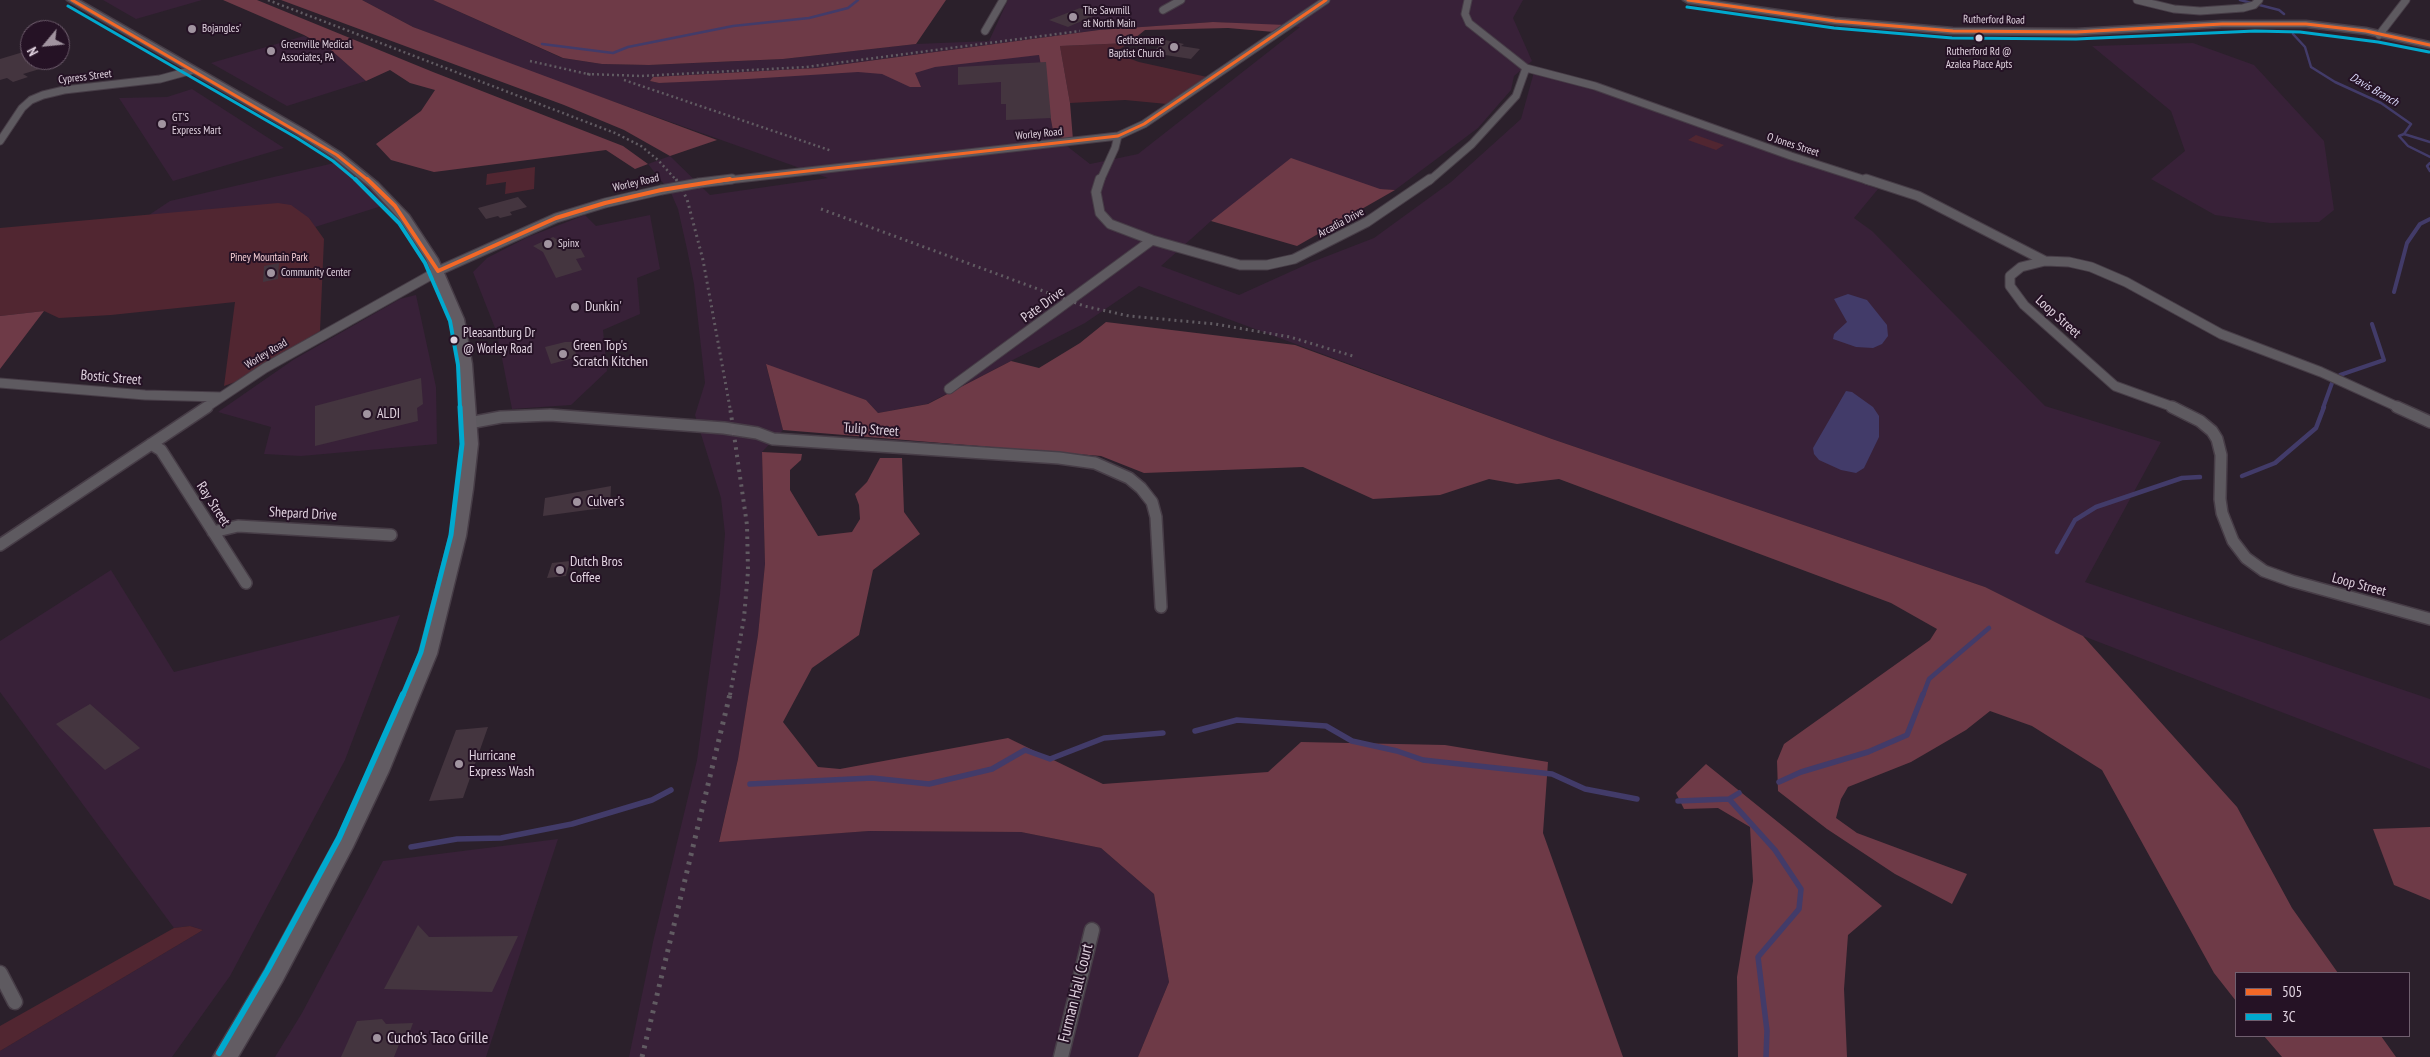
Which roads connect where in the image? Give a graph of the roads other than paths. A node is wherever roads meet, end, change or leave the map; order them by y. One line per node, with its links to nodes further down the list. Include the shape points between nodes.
1 (72, 0): 15 (main road)
2 (1002, 0): 11 (street)
3 (1181, 0): 10 (street)
4 (1326, 0): 16 (street, Worley Road, via 1144,124)
5 (1468, 0): 14 (street, via 1465,14 1469,23)
6 (1688, 0): 12 (main road, Rutherford Road, via 1836,21 1964,32 2085,32 2230,24 2301,25)
7 (2137, 0): 9 (street, via 2162,7 2200,11 2243,8)
8 (2406, 0): 12 (street)
9 (2257, 2)
10 (1163, 10)
11 (985, 31)
12 (2379, 36): 13 (main road, Rutherford Road)
13 (2430, 46)
14 (1526, 68): 18 (street, Arcadia Drive, via 1521,87 1511,103 1441,171 1367,222 1311,251 1281,263 1240,265); 19 (street, O Jones Street, via 1595,86 1791,156 1918,196)
15 (194, 70): 17 (street, Cypress Street, via 160,79 43,95 22,108); 20 (main road, via 301,132 374,184 404,218)
16 (1118, 136): 18 (street, Arcadia Drive, via 1097,188 1096,201 1100,213 1115,226); 20 (street, Worley Road, bridge, via 661,190 556,218)
17 (0, 141)
18 (1152, 240): 22 (street, Pate Drive)
19 (2045, 262): 24 (street, Loop Street, via 2070,262 2097,269 2221,334 2320,372); 32 (street, Loop Street, via 2021,267 2010,276 2010,286 2024,305 2116,386 2190,414 2217,438 2221,455 2222,513 2233,541 2246,558 2264,570 2292,581)
20 (438, 272): 23 (street, Worley Road, via 300,348); 25 (main road, via 457,319 466,364)
21 (0, 383): 23 (street, Bostic Street)
22 (949, 390)
23 (221, 398): 26 (street, Worley Road)
24 (2430, 422)
25 (469, 423): 31 (street, Tulip Street, via 500,417 550,415 724,428 773,438 1095,463 1129,478 1152,502 1156,517); 36 (main road, via 458,536 428,654 346,841 274,976)
26 (152, 444): 27 (street, Ray Street, via 161,450); 29 (street, Worley Road)
27 (213, 532): 28 (street, Shepard Drive, via 238,526); 30 (street, Ray Street)
28 (391, 535)
29 (0, 545)
30 (246, 584)
31 (1161, 607)
32 (2430, 619)
33 (1092, 930): 37 (street, Furman Hall Court)
34 (0, 973): 35 (street)
35 (15, 1002)
36 (225, 1057)
37 (1061, 1057)

